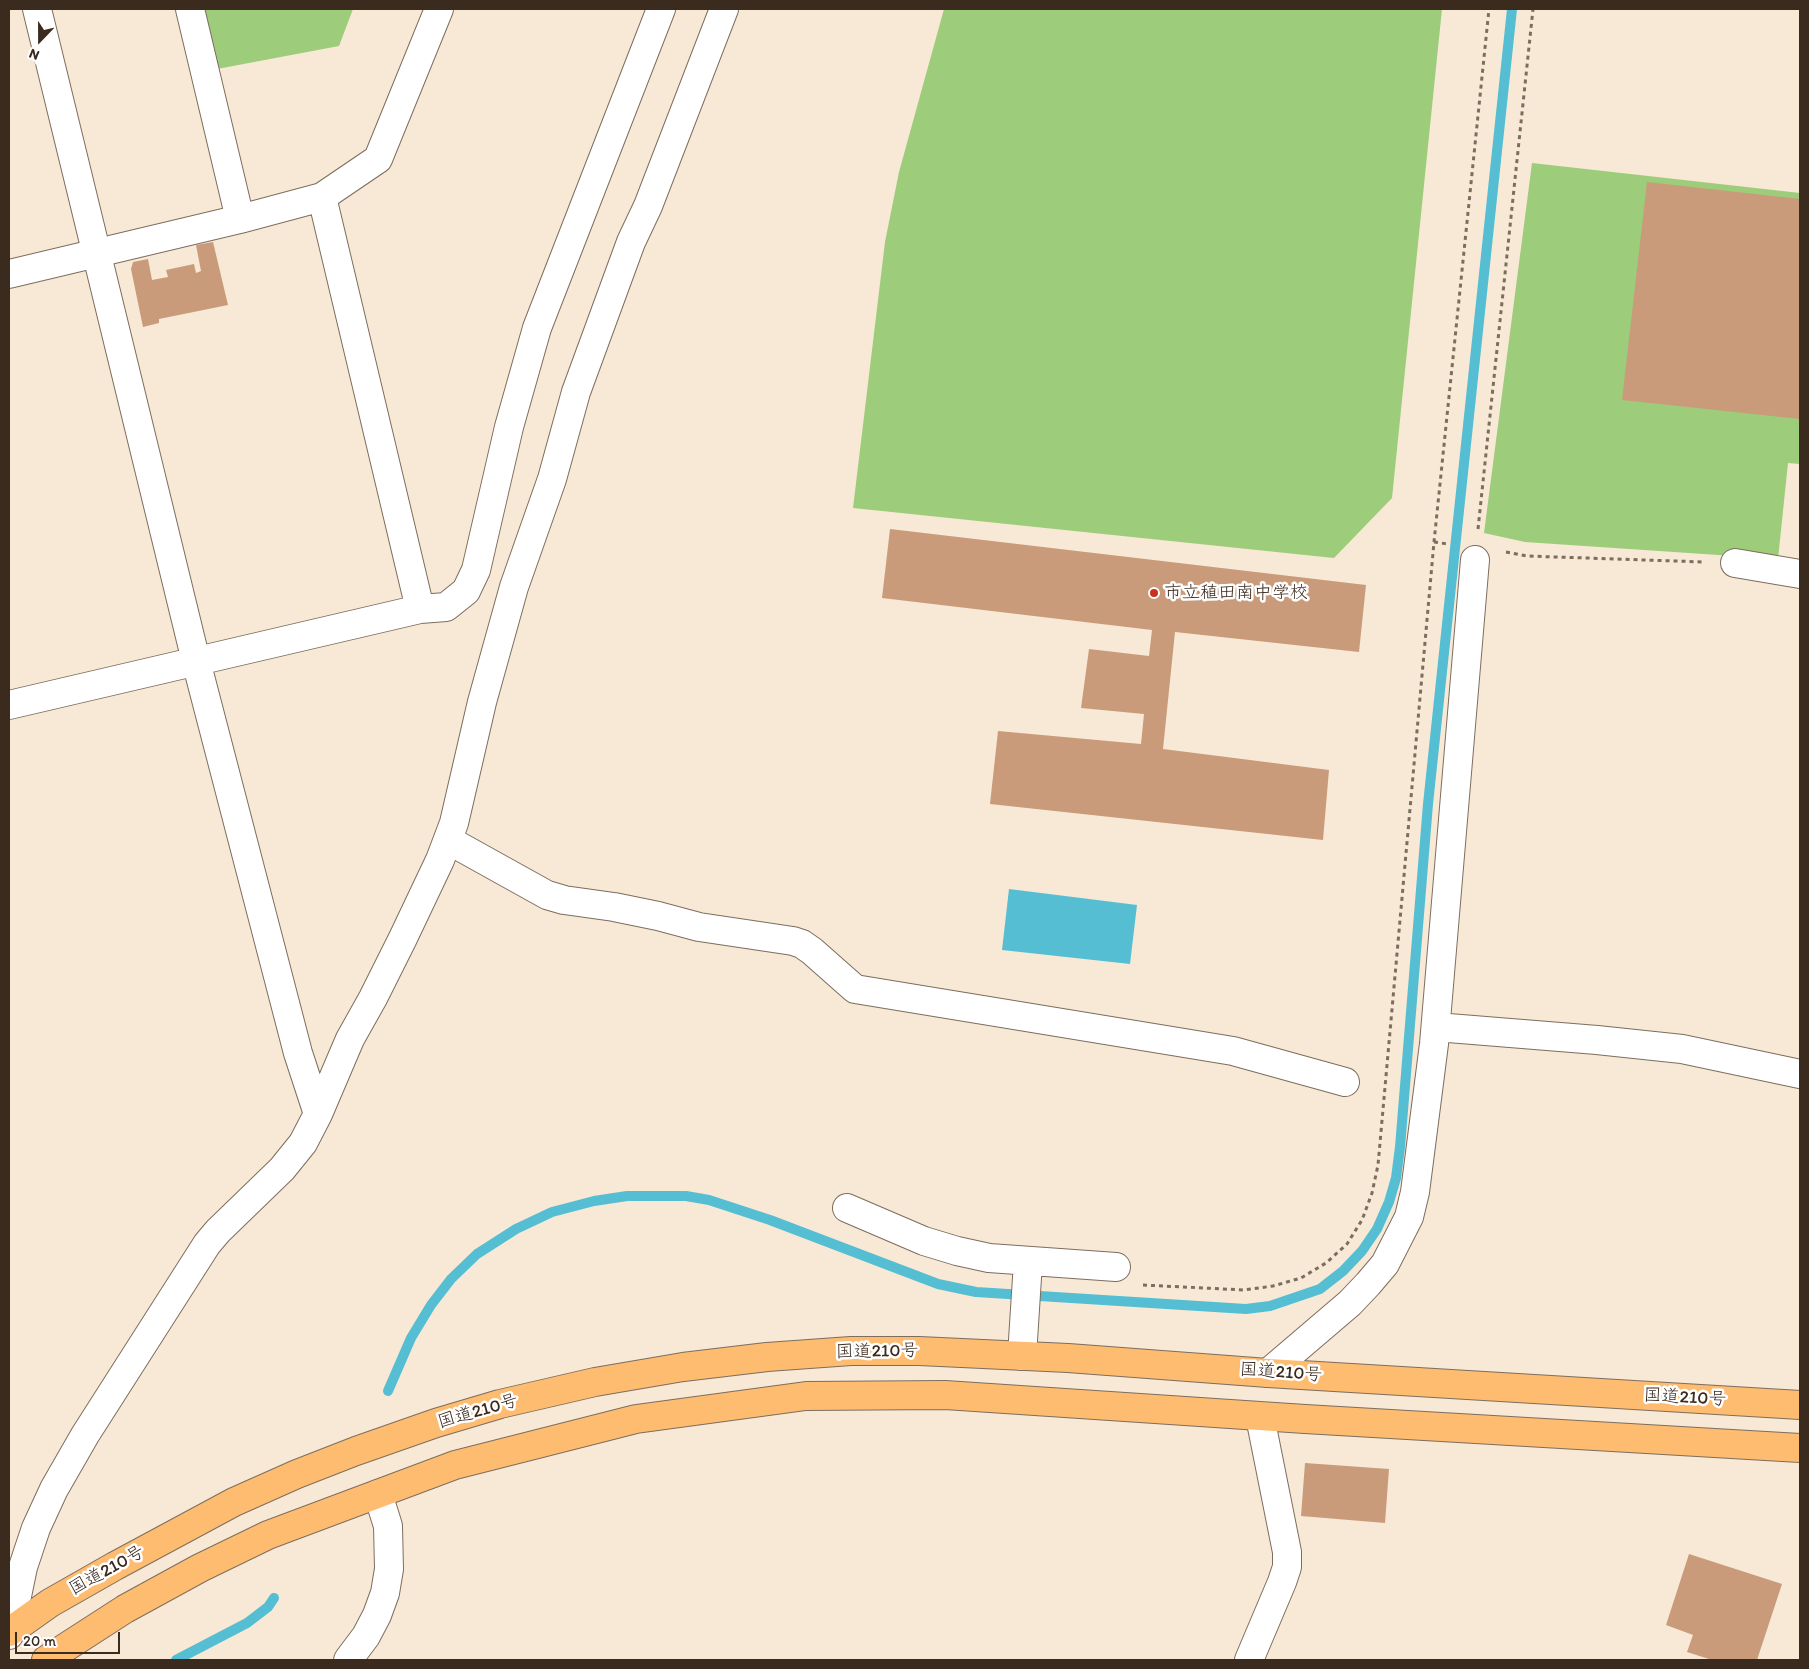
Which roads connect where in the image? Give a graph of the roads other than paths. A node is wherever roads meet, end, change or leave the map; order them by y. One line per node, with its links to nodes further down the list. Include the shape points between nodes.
1 (37, 9): 8 (street)
2 (190, 9): 7 (street)
3 (439, 9): 6 (street, via 378,159)
4 (661, 9): 13 (street, via 537,328 509,427 476,570 466,591 446,607)
5 (724, 9): 16 (street, via 631,242 576,392 552,479 514,587)
6 (322, 197): 7 (street); 13 (street)
7 (240, 219): 8 (street)
8 (96, 253): 9 (street); 14 (street)
9 (9, 274)
10 (1476, 549): 17 (street)
11 (1735, 563): 12 (street)
12 (1800, 574)
13 (420, 609): 14 (street)
14 (196, 661): 15 (street); 20 (street, via 298,1053)
15 (9, 705)
16 (448, 840): 19 (street, via 547,895 564,900 802,944 855,989 1233,1051); 20 (street, via 403,938 350,1039)
17 (1436, 1027): 18 (street, via 1682,1049); 25 (street, via 1415,1192 1409,1217 1398,1241 1385,1264 1350,1302)
18 (1800, 1074)
19 (1345, 1082)
20 (318, 1114): 30 (street, via 303,1143 282,1169 206,1244 85,1434 36,1528 23,1567)
21 (847, 1208): 23 (street, via 924,1241 990,1258)
22 (1116, 1267): 23 (street)
23 (1027, 1273): 24 (street)
24 (1022, 1356): 25 (highway, 国道210号); 30 (highway, 国道210号, via 851,1351 767,1357 595,1382 500,1404 356,1451 234,1502 50,1603)
25 (1268, 1373): 26 (highway, 国道210号)
26 (1800, 1405)
27 (1260, 1417): 28 (highway); 29 (highway, via 945,1395 806,1396 636,1420 454,1465); 33 (street, via 1287,1552 1287,1567)
28 (1800, 1448)
29 (378, 1494): 31 (highway, via 268,1535 200,1568 125,1609); 32 (street, via 388,1526 390,1569 376,1615 366,1636)
30 (9, 1633)
31 (46, 1660)
32 (348, 1660)
33 (1249, 1660)

